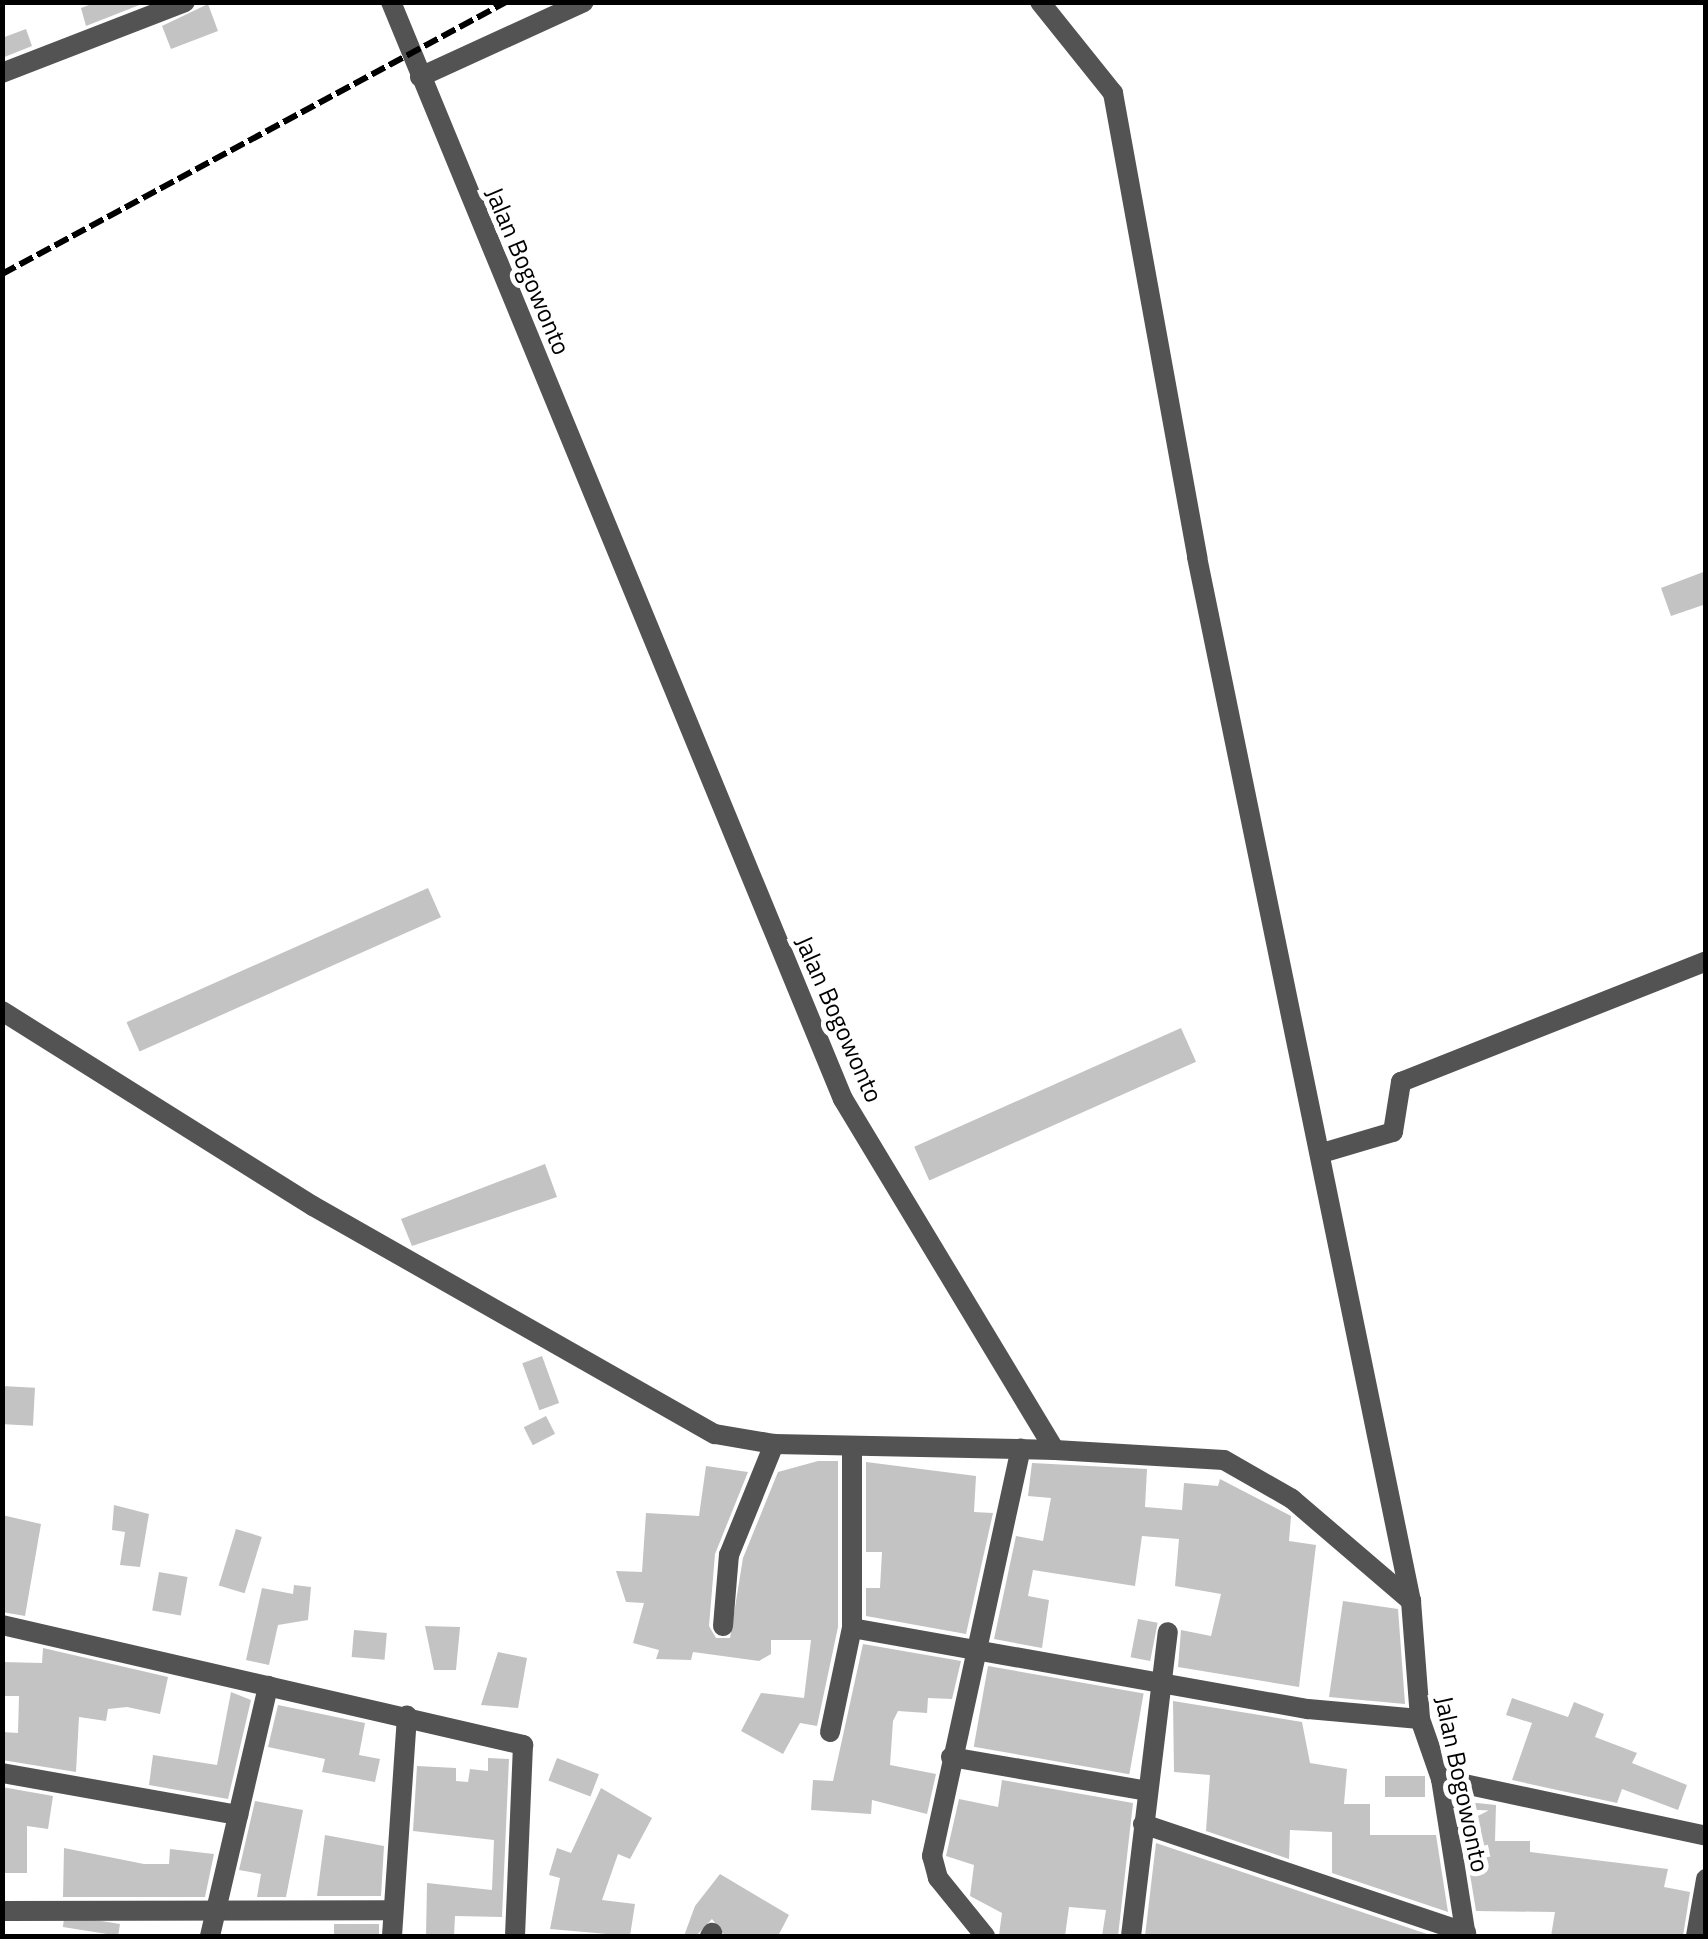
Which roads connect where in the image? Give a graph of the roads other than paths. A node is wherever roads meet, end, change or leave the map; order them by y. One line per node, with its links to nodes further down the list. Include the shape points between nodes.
1 (185, 2): 5 (street)
2 (391, 2): 6 (street, Jalan Bogowonto)
3 (584, 2): 6 (street)
4 (1040, 2): 9 (street, Jalan Bogowonto, via 1113,94 1198,557)
5 (2, 73)
6 (420, 76): 13 (street, Jalan Bogowonto, via 843,1099)
7 (1706, 960): 9 (street, via 1401,1082 1393,1132)
8 (2, 1011): 10 (street, via 537,1336 715,1434)
9 (1322, 1153): 14 (street, Jalan Bogowonto)
10 (774, 1444): 11 (street); 16 (street, via 729,1555)
11 (852, 1446): 12 (street); 17 (street)
12 (1021, 1449): 13 (street); 19 (street)
13 (1055, 1450): 14 (street, via 1224,1460 1292,1499)
14 (1410, 1601): 23 (street, Jalan Bogowonto)
15 (2, 1626): 21 (street)
16 (723, 1626)
17 (852, 1628): 19 (street); 24 (street)
18 (1168, 1632): 20 (street)
19 (977, 1645): 20 (street); 25 (street)
20 (1158, 1678): 23 (street, via 1308,1710); 28 (street)
21 (268, 1686): 22 (street); 29 (street)
22 (407, 1716): 35 (street); 39 (street, via 514,1739 528,1753)
23 (1420, 1719): 27 (street, Jalan Bogowonto)
24 (830, 1732)
25 (951, 1757): 28 (street); 40 (street, via 934,1869)
26 (2, 1772): 29 (street)
27 (1441, 1779): 31 (street); 36 (street, Jalan Bogowonto)
28 (1146, 1790): 30 (street)
29 (238, 1816): 34 (street)
30 (1143, 1824): 36 (street); 41 (street)
31 (1706, 1836)
32 (1706, 1879): 42 (street)
33 (2, 1910): 34 (street)
34 (215, 1910): 35 (street); 37 (street)
35 (394, 1910): 38 (street)
36 (1466, 1934)
37 (210, 1936)
38 (392, 1936)
39 (515, 1936)
40 (985, 1936)
41 (1132, 1936)
42 (1696, 1936)

